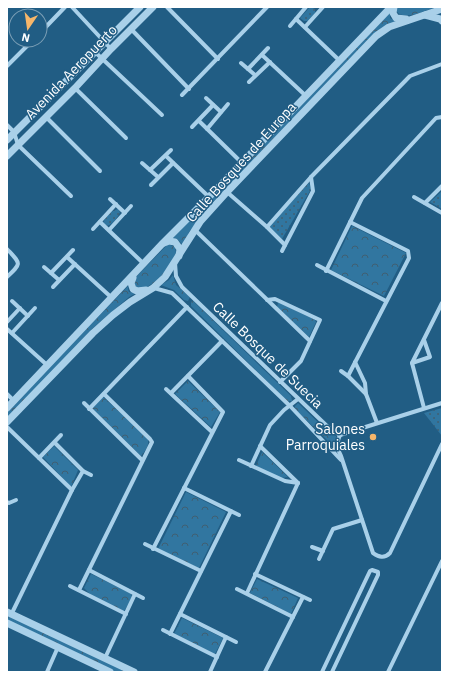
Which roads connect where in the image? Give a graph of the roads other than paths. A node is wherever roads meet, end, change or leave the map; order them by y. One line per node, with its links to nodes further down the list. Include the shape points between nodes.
1 (65, 7): 15 (street)
2 (72, 7): 19 (street)
3 (140, 7): 19 (street, Avenida Aeropuerto)
4 (154, 7): 18 (street, Avenida Aeropuerto)
5 (167, 7): 26 (street)
6 (267, 7): 26 (street)
7 (306, 7): 12 (street)
8 (392, 7): 13 (street, via 396,18); 27 (street, Calle Bosques de Europa)
9 (320, 8): 17 (street)
10 (442, 9): 11 (street, Calle Bosques de Europa)
11 (420, 16): 13 (street, Calle Bosques de Europa); 14 (street, via 432,16)
12 (296, 19): 16 (street); 17 (street)
13 (410, 19): 66 (street, Calle Bosques de Europa, via 389,27 376,36)
14 (442, 21)
15 (48, 24)
16 (290, 26)
17 (305, 27): 27 (street)
18 (131, 29): 22 (street, Avenida Aeropuerto); 36 (street)
19 (105, 42): 22 (street); 23 (street, Avenida Aeropuerto)
20 (25, 48): 31 (street)
21 (268, 48): 24 (street)
22 (111, 49): 25 (street, Avenida Aeropuerto)
23 (95, 52): 25 (street); 50 (street, Avenida Aeropuerto)
24 (262, 55): 28 (street); 32 (street)
25 (102, 58): 35 (street, Avenida Aeropuerto); 43 (street)
26 (218, 59): 36 (street)
27 (340, 61): 38 (street, Calle Bosques de Europa)
28 (270, 62): 33 (street); 38 (street)
29 (241, 63): 32 (street)
30 (442, 64): 63 (street, via 410,76)
31 (7, 66)
32 (248, 69): 33 (street)
33 (255, 75): 34 (street)
34 (249, 82)
35 (75, 88): 44 (street, Avenida Aeropuerto); 51 (street)
36 (189, 89): 37 (street)
37 (182, 96)
38 (306, 96): 57 (street, Calle Bosques de Europa)
39 (206, 98): 41 (street)
40 (228, 104): 42 (street)
41 (213, 105): 42 (street); 46 (street)
42 (221, 112): 49 (street)
43 (162, 115)
44 (46, 116): 53 (street, Avenida Aeropuerto); 61 (street)
45 (442, 116): 77 (street, via 436,118 362,198)
46 (199, 121): 48 (street); 49 (street)
47 (7, 125): 50 (street)
48 (192, 127)
49 (207, 129): 57 (street)
50 (14, 132): 52 (street, Avenida Aeropuerto); 53 (street)
51 (126, 138)
52 (7, 140)
53 (18, 145): 55 (street, Avenida Aeropuerto); 67 (street)
54 (171, 150): 56 (street)
55 (7, 156)
56 (166, 156): 59 (street); 60 (street)
57 (241, 162): 69 (street, Calle Bosques de Europa)
58 (142, 163): 60 (street)
59 (173, 163): 62 (street); 69 (street)
60 (150, 170): 62 (street)
61 (100, 171)
62 (158, 177): 64 (street)
63 (311, 177): 78 (street); 83 (street, via 313,191)
64 (151, 185)
65 (442, 186): 71 (street)
66 (227, 192): 78 (street); 81 (street, Calle Bosques de Europa)
67 (71, 196)
68 (414, 197): 71 (street)
69 (209, 198): 82 (street, Calle Bosques de Europa)
70 (110, 199): 72 (street)
71 (425, 203): 74 (street)
72 (116, 204): 75 (street); 76 (street)
73 (131, 206): 75 (street)
74 (442, 212)
75 (125, 213): 80 (street)
76 (100, 222): 79 (street); 80 (street)
77 (350, 222): 93 (street); 103 (street, via 408,251 409,258)
78 (267, 227): 83 (street)
79 (93, 229)
80 (109, 230): 90 (street)
81 (195, 230): 88 (street, Calle Bosques de Europa); 101 (street)
82 (163, 243): 88 (street, via 175,242 180,249); 90 (street, Calle Bosques de Europa)
83 (285, 245): 86 (street)
84 (7, 250): 96 (street, via 18,261 18,268)
85 (73, 250): 87 (street)
86 (282, 251)
87 (67, 257): 89 (street); 94 (street)
88 (177, 259): 99 (street, Calle Bosques de Europa, via 165,277); 121 (street, Calle Bosque de Suecia, via 176,276 182,287)
89 (75, 264): 97 (street); 100 (street)
90 (144, 264): 95 (street, Calle Bosques de Europa)
91 (317, 265): 93 (street)
92 (44, 266): 94 (street)
93 (326, 271): 103 (street)
94 (51, 272): 97 (street)
95 (134, 276): 99 (street, via 131,283 133,289 142,291); 100 (street, Calle Bosques de Europa)
96 (7, 277)
97 (59, 280): 98 (street)
98 (53, 287)
99 (151, 288): 105 (street, Calle Bosque de Suecia, via 172,293); 135 (street, Calle Bosques de Europa, via 113,315)
100 (112, 298): 117 (street, Calle Bosques de Europa)
101 (267, 300): 114 (street); 114 (street, via 275,299 320,320)
102 (12, 301): 106 (street)
103 (386, 301): 115 (street)
104 (442, 303): 112 (street)
105 (187, 307): 113 (street, Calle Bosque de Suecia); 125 (street)
106 (20, 308): 108 (street); 109 (street)
107 (35, 308): 108 (street)
108 (28, 316): 111 (street)
109 (7, 322)
110 (7, 329): 111 (street)
111 (12, 334): 117 (street)
112 (424, 340): 116 (street); 116 (street, via 430,357)
113 (222, 341): 119 (street); 131 (street, Calle Bosque de Suecia)
114 (310, 341): 121 (street, via 301,361)
115 (355, 362): 120 (street); 126 (street, via 365,383)
116 (412, 363): 133 (street)
117 (47, 365): 128 (street, Calle Bosques de Europa)
118 (341, 371): 120 (street)
119 (188, 376): 123 (street); 138 (street, via 223,412)
120 (348, 376): 126 (street)
121 (280, 382): 127 (street, Calle Bosque de Suecia)
122 (166, 389): 123 (street)
123 (171, 393): 138 (street)
124 (7, 394): 128 (street)
125 (104, 394): 134 (street); 145 (street, via 152,441)
126 (366, 394): 136 (street)
127 (298, 399): 131 (street); 140 (street, Calle Bosque de Suecia)
128 (14, 401): 132 (street, Calle Bosques de Europa)
129 (84, 403): 134 (street)
130 (441, 404): 133 (street)
131 (290, 406): 143 (street, via 270,425); 147 (street, Calle Bosque de Suecia)
132 (7, 408)
133 (424, 408): 136 (street)
134 (89, 409): 145 (street)
135 (7, 422)
136 (377, 423): 140 (street)
137 (7, 426): 144 (street)
138 (212, 432): 152 (street)
139 (61, 435): 141 (street)
140 (340, 436): 147 (street, Calle Bosque de Suecia, via 337,448)
141 (55, 443): 144 (street); 149 (street)
142 (442, 444): 159 (street, Calle Bosque de Suecia, via 387,556 382,557 373,553)
143 (260, 446): 148 (street); 151 (street)
144 (39, 458): 153 (street)
145 (142, 460): 166 (street)
146 (239, 460): 148 (street)
147 (342, 461): 159 (street, Calle Bosque de Suecia)
148 (251, 466): 151 (street, via 285,481)
149 (83, 471): 150 (street); 153 (street)
150 (92, 474)
151 (298, 483): 168 (street)
152 (184, 488): 157 (street); 162 (street)
153 (72, 490): 177 (street)
154 (16, 500): 155 (street)
155 (8, 503): 156 (street)
156 (7, 508)
157 (231, 511): 158 (street); 167 (street)
158 (239, 515)
159 (362, 520): 163 (street, via 334,528)
160 (145, 544): 162 (street)
161 (312, 546): 163 (street)
162 (153, 549): 167 (street)
163 (322, 551): 164 (street)
164 (319, 559)
165 (442, 561): 196 (street)
166 (89, 570): 171 (street); 173 (street)
167 (201, 571): 179 (street)
168 (256, 574): 172 (street); 174 (street)
169 (70, 586): 171 (street)
170 (237, 588): 172 (street)
171 (79, 590): 178 (street)
172 (247, 593): 180 (street)
173 (135, 594): 175 (street); 178 (street)
174 (302, 597): 176 (street); 180 (street)
175 (143, 598)
176 (310, 600)
177 (9, 614): 188 (street)
178 (126, 614): 188 (street)
179 (180, 614): 183 (street); 184 (street)
180 (293, 617): 193 (street)
181 (7, 623): 186 (street)
182 (163, 630): 183 (street)
183 (170, 634): 187 (street)
184 (226, 637): 185 (street); 187 (street)
185 (236, 642)
186 (58, 647): 189 (street); 190 (street)
187 (217, 657): 192 (street)
188 (105, 658): 191 (street)
189 (104, 671)
190 (47, 672)
191 (134, 672)
192 (210, 672)
193 (265, 672)
194 (322, 672): 195 (street, via 370,570 378,572)
195 (332, 672)
196 (388, 672)

